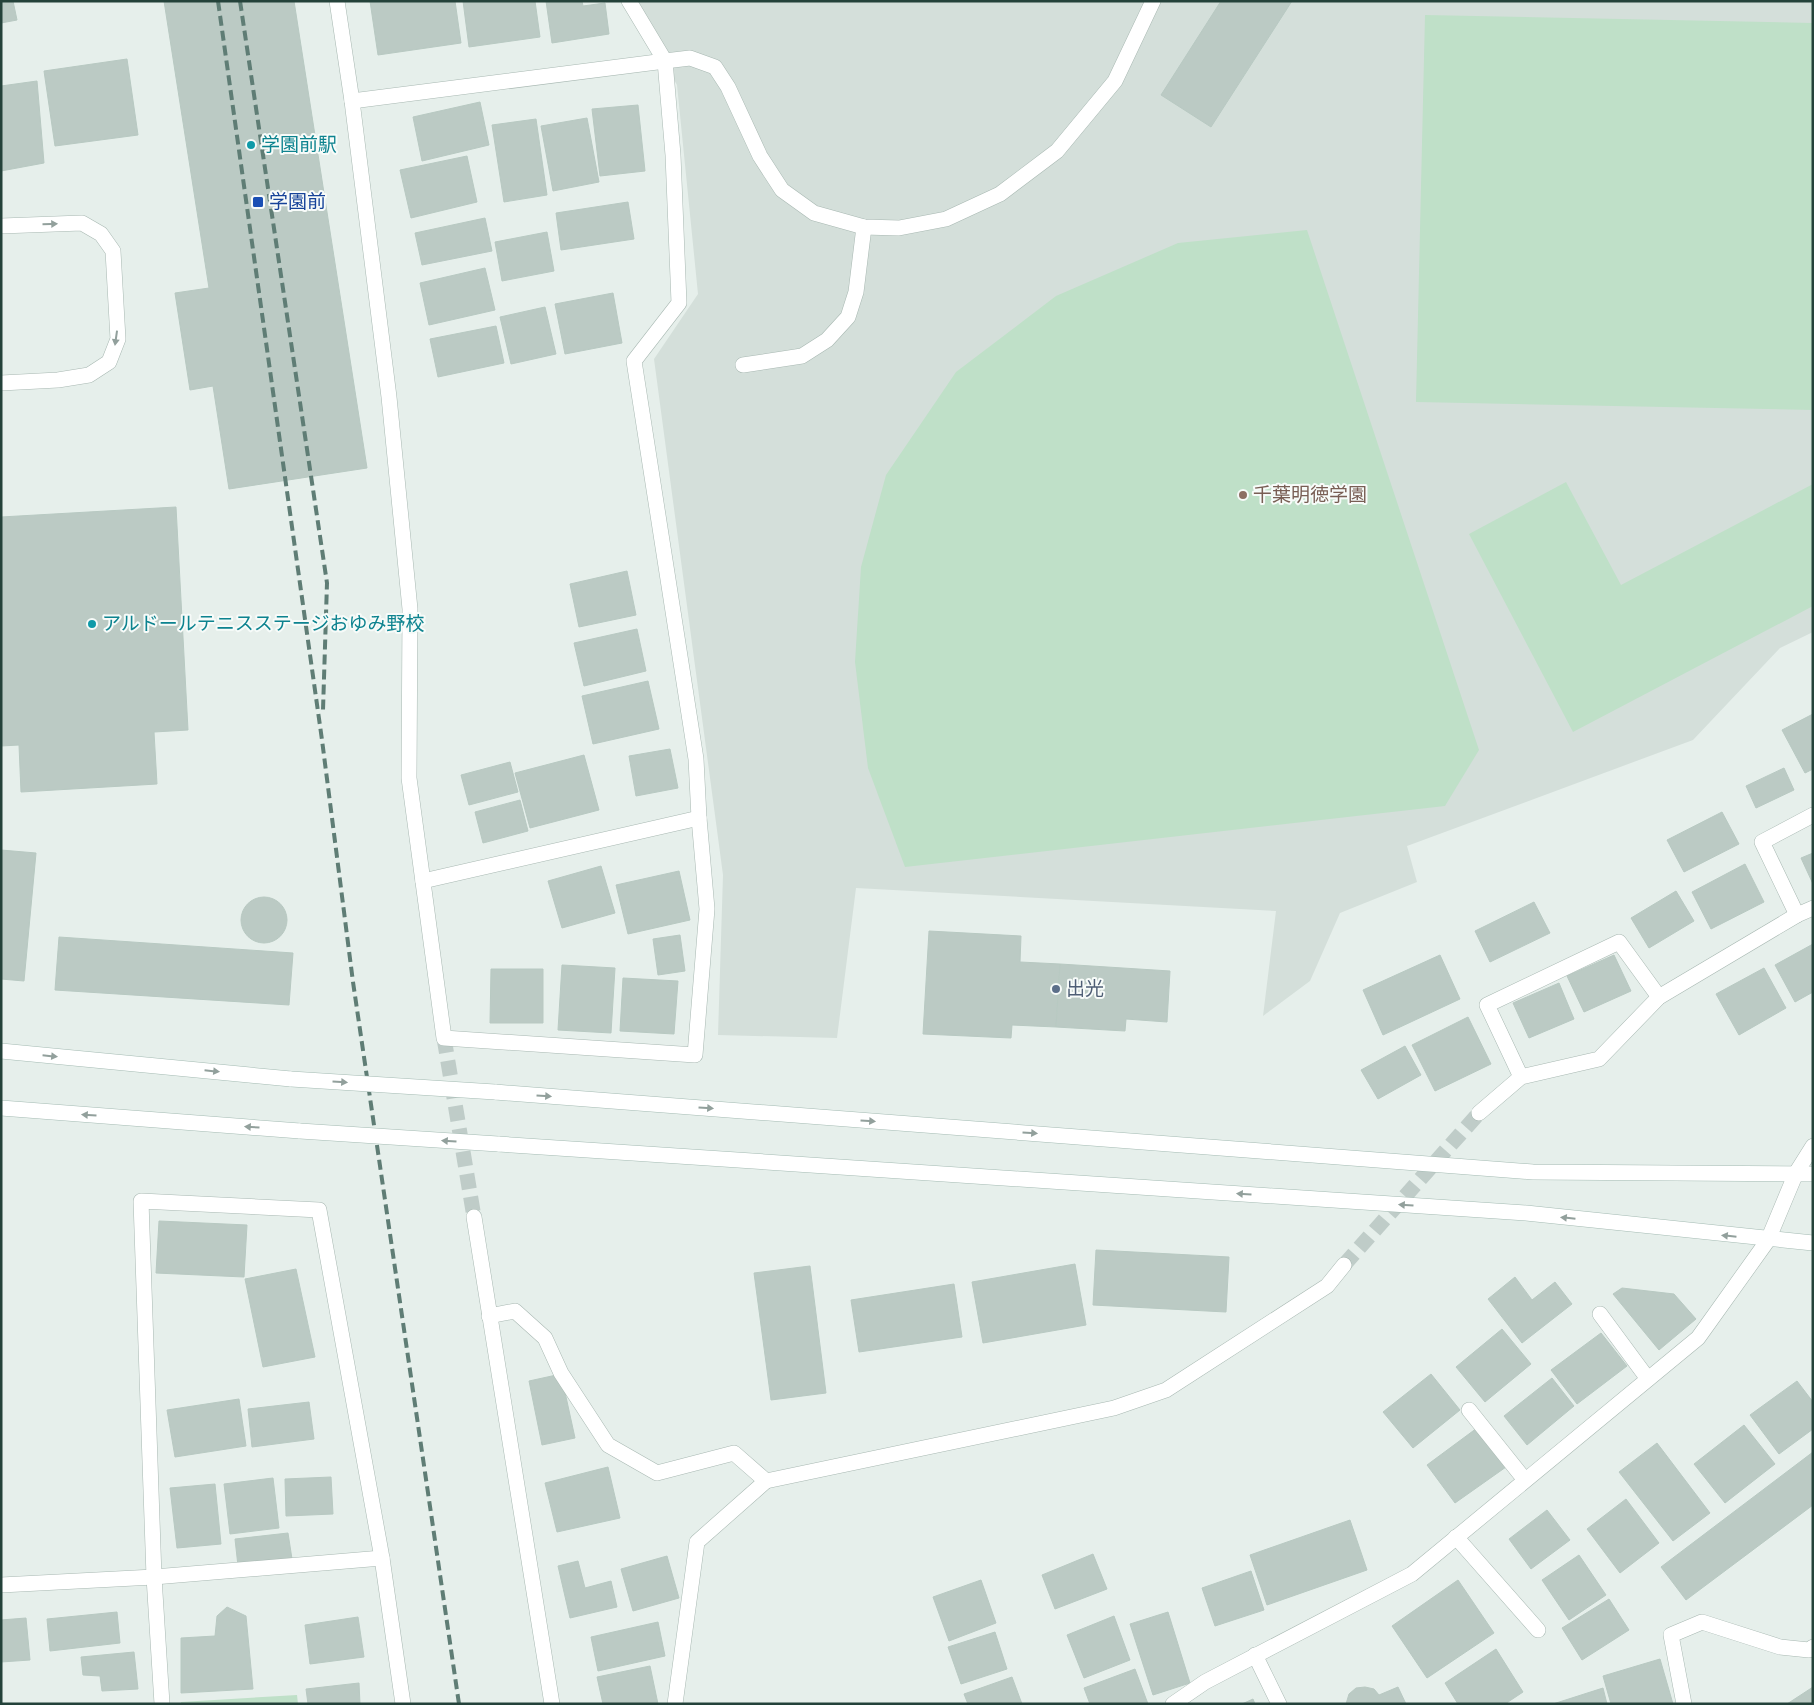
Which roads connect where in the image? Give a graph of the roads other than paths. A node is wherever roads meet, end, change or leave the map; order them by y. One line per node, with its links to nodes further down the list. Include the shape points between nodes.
1 (337, 1): 5 (street)
2 (629, 1): 4 (street)
3 (1153, 1): 7 (street, via 1115,81 1056,151 1000,194 946,218 899,228)
4 (665, 61): 5 (street); 7 (street, via 690,58 715,67 728,87 760,156 782,190 814,213); 11 (street, via 673,155 679,303 634,362 696,759)
5 (352, 101): 12 (street, via 389,397 409,599 409,778)
6 (1, 226): 9 (street, one-way to 9, via 82,223 101,234 113,251 118,339 109,362 89,375)
7 (864, 227): 8 (street, via 856,292 848,317 827,340 802,356)
8 (743, 365)
9 (1, 383)
10 (1813, 815): 14 (street, via 1762,842)
11 (699, 818): 12 (street); 12 (street, via 707,909 695,1055 444,1038)
12 (424, 881)
13 (1813, 908): 14 (street)
14 (1797, 915): 15 (street)
15 (1659, 997): 17 (street, via 1600,1059); 17 (street, via 1619,942 1487,1005)
16 (1, 1051): 21 (street, one-way to 21, bridge, via 291,1079 1533,1172)
17 (1521, 1077): 19 (street)
18 (1, 1108): 24 (street, one-way to 18, bridge, via 1526,1213)
19 (1479, 1113)
20 (1813, 1146): 21 (street)
21 (1796, 1172): 22 (street); 24 (street)
22 (1813, 1174)
23 (474, 1217): 28 (street)
24 (1768, 1240): 25 (street); 29 (street, via 1698,1338)
25 (1813, 1243)
26 (1344, 1265): 32 (street, via 1327,1286 1166,1390 1114,1408)
27 (1600, 1314): 29 (street)
28 (489, 1316): 32 (street, via 515,1311 545,1338 561,1373 608,1446 657,1473 734,1453); 42 (street)
29 (1648, 1379): 31 (street)
30 (1470, 1410): 31 (street)
31 (1525, 1480): 33 (street)
32 (766, 1481): 43 (street, via 697,1542)
33 (1456, 1537): 37 (street); 39 (street, via 1412,1574)
34 (382, 1558): 35 (street); 35 (street, via 319,1210 141,1201); 41 (street)
35 (154, 1577): 36 (street); 40 (street)
36 (1, 1585)
37 (1538, 1630)
38 (1813, 1647): 46 (street, via 1809,1650 1780,1647 1702,1622 1671,1635)
39 (1255, 1655): 44 (street); 45 (street)
40 (162, 1704)
41 (402, 1704)
42 (552, 1704)
43 (675, 1704)
44 (1173, 1704)
45 (1279, 1704)
46 (1684, 1704)

